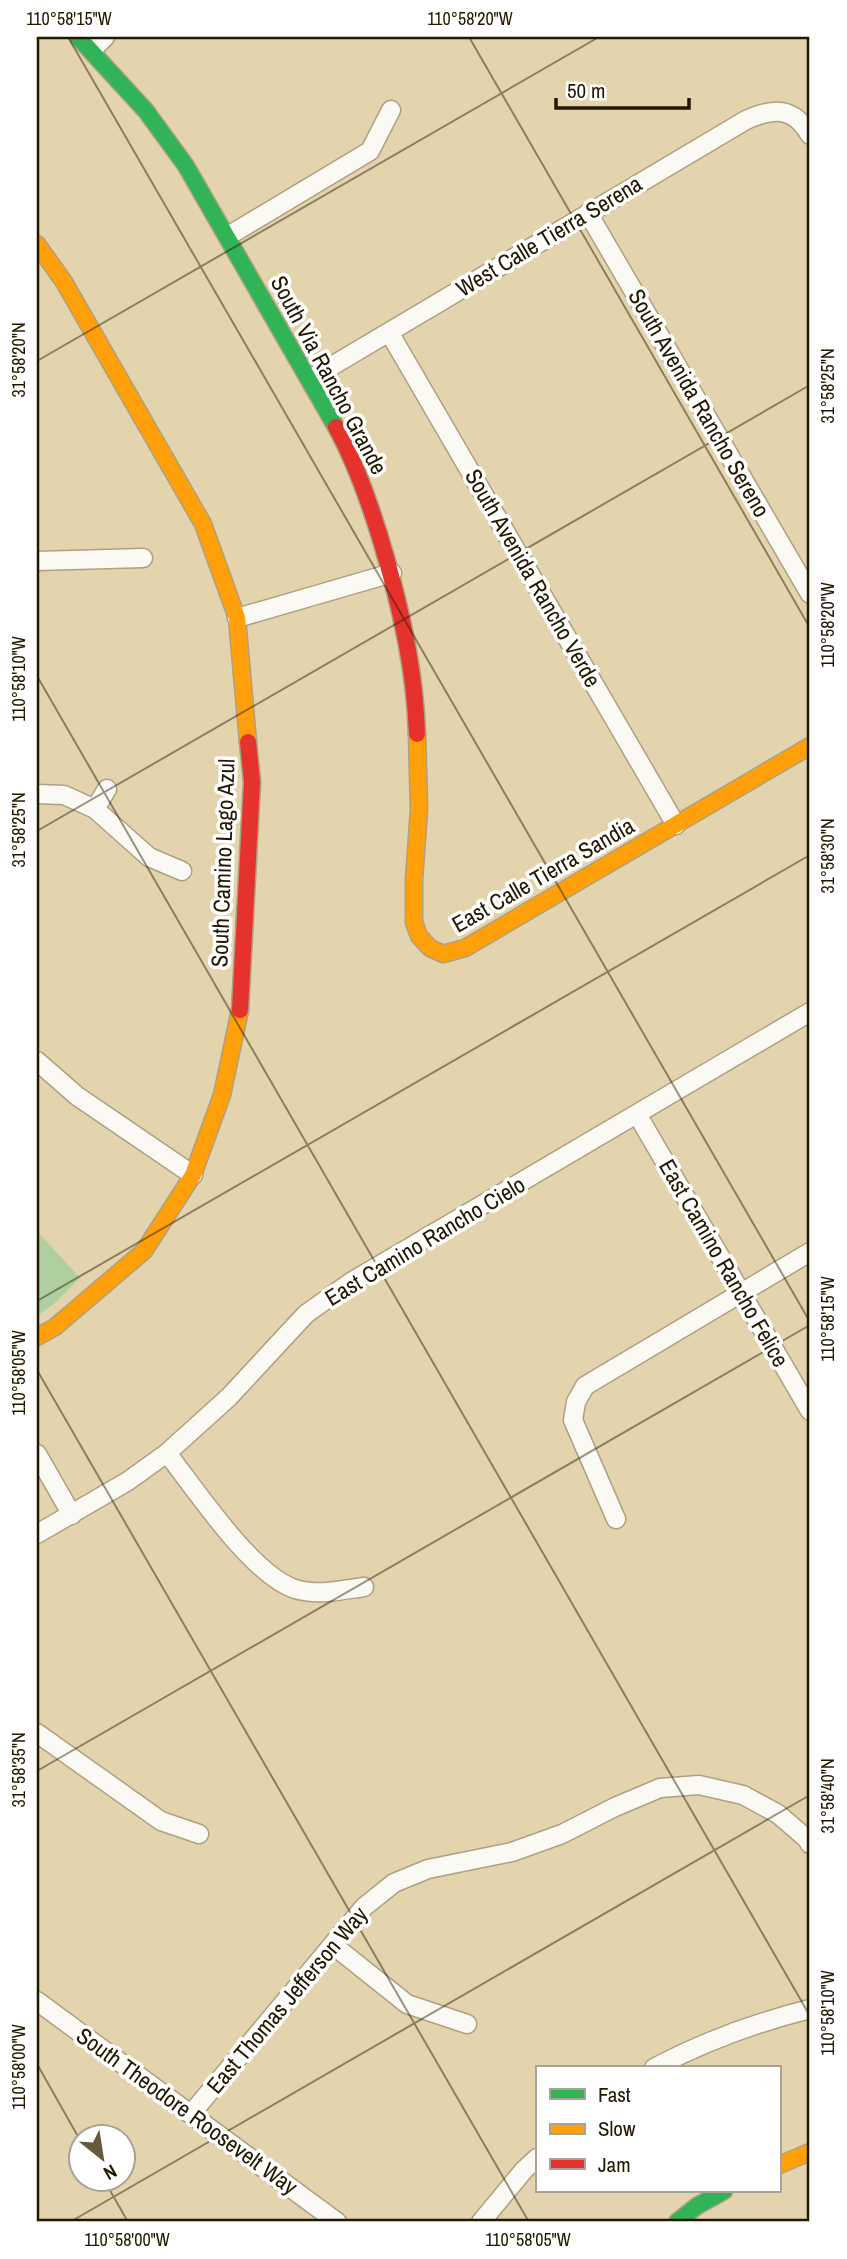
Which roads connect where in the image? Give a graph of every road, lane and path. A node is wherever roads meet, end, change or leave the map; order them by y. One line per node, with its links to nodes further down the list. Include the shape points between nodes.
1 (78, 37): 2 (street, South Via Rancho Grande)
2 (99, 43): 6 (street, South Via Rancho Grande, via 187,166)
3 (391, 110): 6 (street, via 370,151)
4 (810, 135): 5 (street, West Calle Tierra Serena, via 793,116 780,110 764,112)
5 (588, 213): 8 (street, West Calle Tierra Serena); 13 (street, South Avenida Rancho Sereno)
6 (228, 236): 9 (street, South Via Rancho Grande)
7 (37, 244): 14 (street, South Camino Lago Azul, via 64,282 203,524)
8 (389, 331): 9 (street, West Calle Tierra Serena); 19 (street, South Avenida Rancho Verde)
9 (310, 379): 12 (street, South Via Rancho Grande, via 347,447)
10 (143, 558): 11 (street)
11 (37, 561)
12 (392, 573): 14 (street); 21 (street, South Via Rancho Grande, via 405,626 416,708 419,809 414,922)
13 (810, 594)
14 (237, 618): 25 (street, South Camino Lago Azul, via 252,782 240,1012 222,1095)
15 (810, 746): 19 (street, East Calle Tierra Sandia)
16 (107, 789): 18 (street)
17 (37, 794): 18 (street, via 64,794)
18 (95, 809): 20 (street, via 149,857)
19 (676, 824): 21 (street, East Calle Tierra Sandia, via 465,948 443,954)
20 (183, 871)
21 (430, 948)
22 (810, 1012): 24 (street, East Camino Rancho Cielo)
23 (37, 1062): 25 (street, via 77,1096)
24 (637, 1114): 27 (street, East Camino Rancho Felice); 30 (street, East Camino Rancho Cielo, via 351,1282 306,1314 229,1397)
25 (193, 1175): 28 (street, South Camino Lago Azul, via 144,1251)
26 (810, 1252): 27 (street)
27 (741, 1293): 29 (street, East Camino Rancho Felice); 33 (street, via 602,1374 585,1386 576,1402 573,1420)
28 (37, 1338)
29 (810, 1411)
30 (167, 1453): 32 (street, East Camino Rancho Cielo); 35 (street, via 263,1569 294,1588 325,1592)
31 (37, 1454): 32 (street)
32 (72, 1515): 34 (street, East Camino Rancho Cielo)
33 (615, 1520)
34 (37, 1534)
35 (365, 1587)
36 (37, 1732): 37 (street, via 161,1821)
37 (199, 1834)
38 (810, 1844): 39 (street, East Thomas Jefferson Way, via 778,1814 743,1795 699,1785 660,1788 513,1852 428,1869 394,1883 364,1907)
39 (333, 1945): 42 (street, via 407,2004); 44 (street, East Thomas Jefferson Way)
40 (37, 2001): 44 (street, South Theodore Roosevelt Way)
41 (810, 2008): 43 (street, via 753,2024)
42 (467, 2024)
43 (658, 2066)
44 (191, 2114): 50 (street, South Theodore Roosevelt Way)
45 (810, 2152): 47 (street)
46 (536, 2159): 51 (street)
47 (780, 2165)
48 (722, 2192): 49 (street)
49 (697, 2206): 52 (street); 53 (street)
50 (337, 2222)
51 (481, 2222)
52 (677, 2222)
53 (706, 2222)

